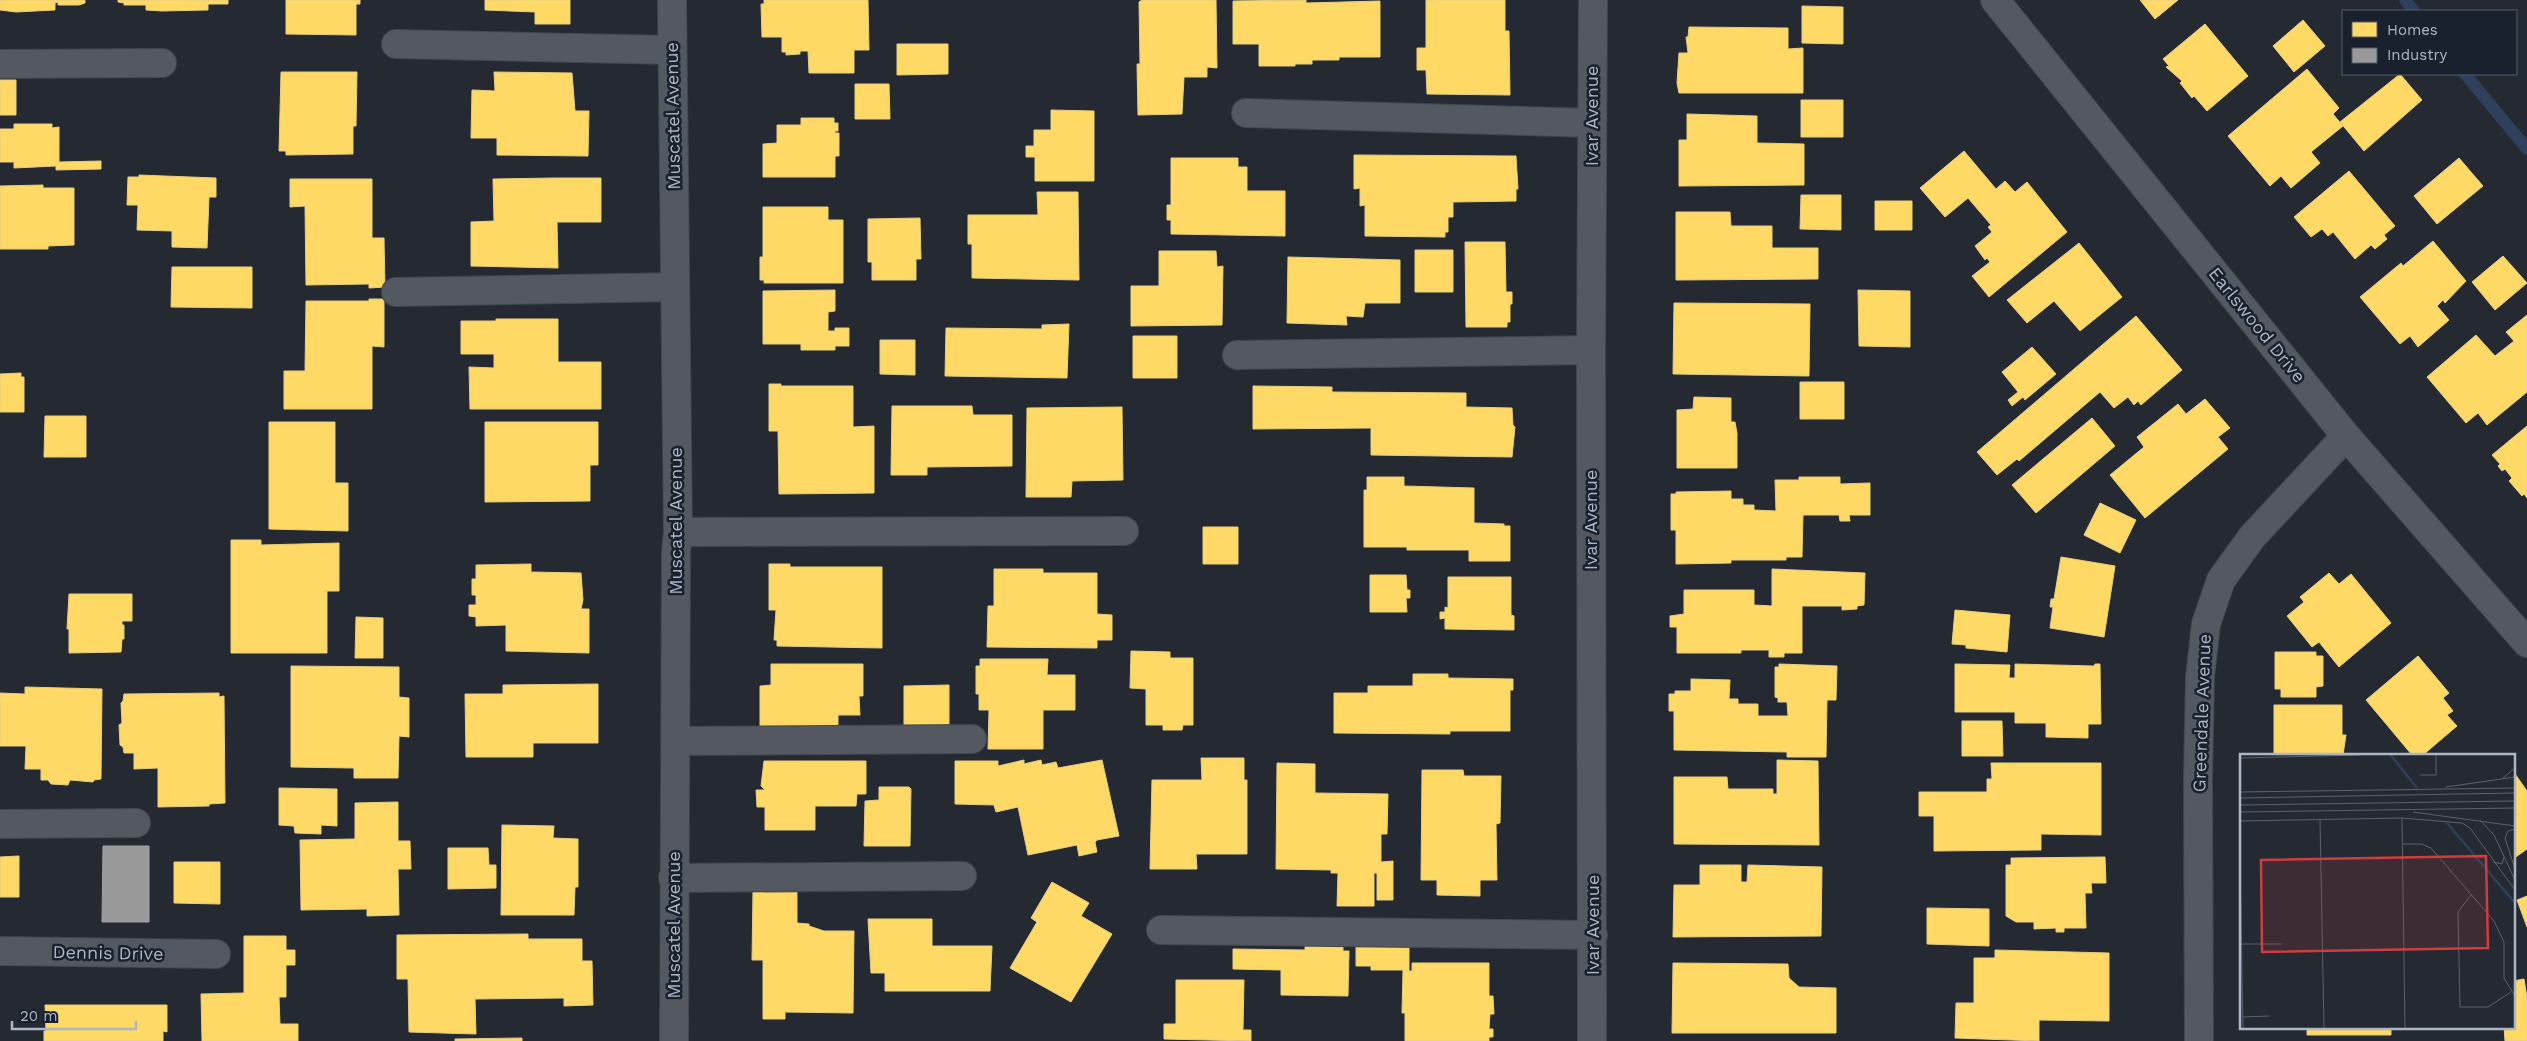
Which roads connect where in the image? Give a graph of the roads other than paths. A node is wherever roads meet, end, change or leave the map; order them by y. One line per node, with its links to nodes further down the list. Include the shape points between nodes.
1 (672, 0): 5 (street, Muscatel Avenue)
2 (1593, 0): 9 (street, Ivar Avenue)
3 (1995, 0): 14 (street, Earlswood Drive)
4 (396, 44): 5 (street)
5 (672, 50): 10 (street, Muscatel Avenue)
6 (162, 63): 7 (street)
7 (0, 64)
8 (1246, 113): 9 (street)
9 (1592, 123): 12 (street, Ivar Avenue)
10 (675, 287): 11 (street); 16 (street, Muscatel Avenue)
11 (396, 292)
12 (1591, 350): 13 (street); 25 (street, Ivar Avenue)
13 (1238, 355)
14 (2346, 436): 17 (street, Earlswood Drive); 30 (street, Greendale Avenue, via 2252,537 2221,580 2206,624 2200,677)
15 (1124, 531): 16 (street)
16 (678, 532): 19 (street, Muscatel Avenue)
17 (2527, 643)
18 (972, 739): 19 (street)
19 (676, 741): 23 (street, Muscatel Avenue)
20 (136, 823): 21 (street)
21 (0, 824)
22 (962, 876): 23 (street)
23 (674, 878): 28 (street, Muscatel Avenue)
24 (1161, 930): 25 (street)
25 (1593, 935): 29 (street, Ivar Avenue)
26 (0, 951): 27 (street, Dennis Drive)
27 (216, 954)
28 (674, 1041)
29 (1592, 1041)
30 (2200, 1041)

